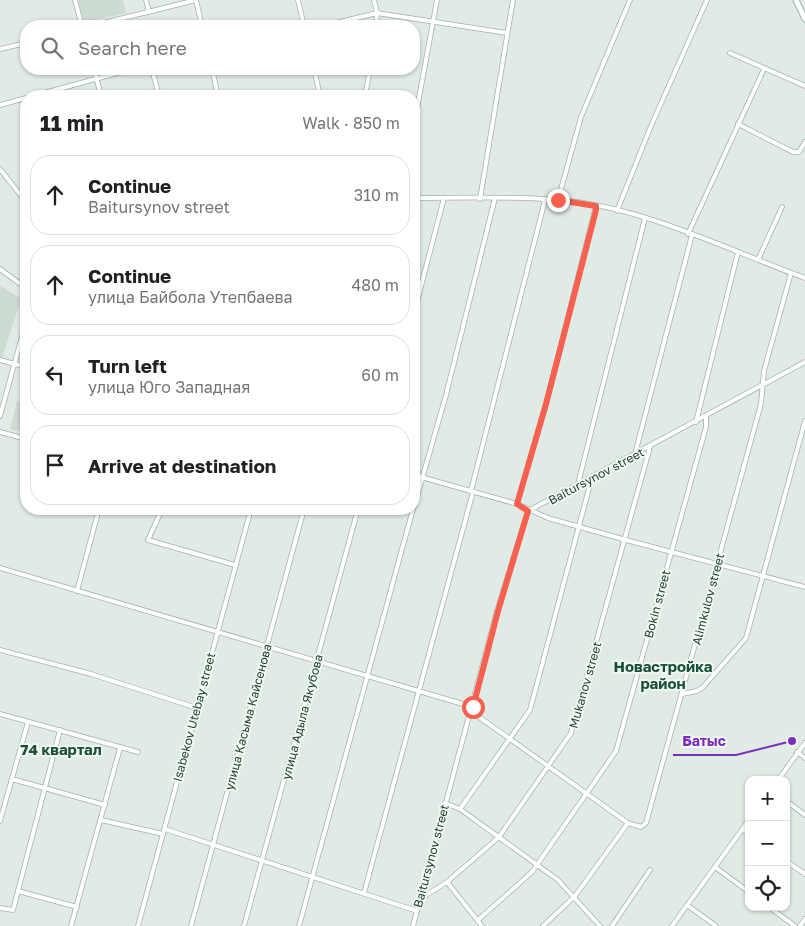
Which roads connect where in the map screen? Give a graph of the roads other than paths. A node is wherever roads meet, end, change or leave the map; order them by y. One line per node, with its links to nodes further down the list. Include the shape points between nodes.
1 (75, 0): 15 (street)
2 (146, 0): 12 (street)
3 (196, 0): 12 (street); 17 (street)
4 (298, 0): 18 (street)
5 (374, 0): 13 (street)
6 (437, 0): 21 (street)
7 (512, 0): 22 (street)
8 (630, 0): 53 (street, via 581,117)
9 (707, 0): 56 (street, via 651,126)
10 (796, 0): 11 (main road)
11 (802, 6): 14 (main road)
12 (149, 12): 16 (street)
13 (377, 14): 19 (street); 20 (street); 21 (street)
14 (805, 18)
15 (80, 20)
16 (116, 20)
17 (201, 20)
18 (303, 20)
19 (350, 20)
20 (376, 20)
21 (433, 21): 22 (street); 41 (street)
22 (507, 34): 51 (street)
23 (20, 44): 24 (street)
24 (0, 49)
25 (730, 53): 26 (street)
26 (764, 69): 34 (street); 44 (street)
27 (96, 75): 33 (street)
28 (111, 75): 33 (street)
29 (154, 75): 37 (street)
30 (213, 75): 38 (street)
31 (315, 75): 39 (street)
32 (369, 75): 40 (street)
33 (97, 79): 35 (street); 36 (street)
34 (805, 86)
35 (56, 90)
36 (100, 90)
37 (157, 90)
38 (217, 90)
39 (319, 90)
40 (366, 90)
41 (420, 92)
42 (20, 100): 43 (street)
43 (0, 105)
44 (738, 124): 45 (street, via 793,152 799,152); 58 (street)
45 (805, 142)
46 (0, 169): 47 (street)
47 (20, 194)
48 (420, 198): 49 (street)
49 (444, 198): 51 (street); 65 (street)
50 (495, 198): 51 (street); 52 (street); 80 (street)
51 (480, 199)
52 (545, 200): 53 (street); 84 (street)
53 (558, 200): 54 (street)
54 (596, 206): 56 (street); 85 (street)
55 (782, 207): 60 (street)
56 (618, 211): 57 (street)
57 (645, 218): 58 (street); 83 (street)
58 (690, 234): 59 (street); 79 (street)
59 (738, 252): 60 (street); 75 (street)
60 (758, 260): 62 (street)
61 (0, 268): 64 (street)
62 (791, 273): 63 (street); 71 (street, Alimkulov street)
63 (805, 278)
64 (20, 283)
65 (420, 290)
66 (20, 345): 69 (street)
67 (0, 360): 69 (street)
68 (805, 362): 71 (street, Baitursynov street)
69 (15, 364): 70 (street); 72 (street)
70 (20, 365)
71 (762, 385): 73 (street, Baitursynov street); 96 (street, Alimkulov street, via 763,396)
72 (0, 416)
73 (706, 417): 75 (street, Baitursynov street); 95 (street, Bokin street)
74 (805, 421): 99 (street)
75 (696, 422): 78 (street, Baitursynov street)
76 (0, 432): 77 (street)
77 (20, 437)
78 (650, 446): 79 (street, Baitursynov street); 94 (street, Mukanov street)
79 (635, 454): 81 (street, Baitursynov street)
80 (422, 477): 82 (street); 84 (street)
81 (592, 477): 83 (street, Baitursynov street); 93 (street)
82 (420, 484)
83 (578, 484): 86 (street, Baitursynov street)
84 (472, 491): 85 (street); 107 (street)
85 (517, 504): 86 (street)
86 (528, 511): 93 (street); 110 (street, Baitursynov street)
87 (97, 515): 101 (street)
88 (159, 515): 97 (street, via 148,540)
89 (248, 515): 97 (street, Isabekov Utebay street)
90 (302, 515): 103 (street, улица Касыма Кайсенова)
91 (356, 515): 105 (street, улица Адыла Якубова)
92 (411, 515): 106 (street)
93 (580, 527): 94 (street); 114 (street, via 530,710)
94 (626, 540): 95 (street); 120 (street, Mukanov street, via 574,725)
95 (671, 553): 96 (street); 124 (street, Bokin street, via 622,736 612,759)
96 (717, 564): 99 (street); 108 (street, Alimkulov street)
97 (235, 565): 102 (street, Isabekov Utebay street)
98 (0, 568): 101 (street)
99 (763, 576): 100 (street); 108 (street, via 744,643 703,687)
100 (805, 587)
101 (77, 590): 102 (street)
102 (217, 632): 103 (street); 109 (street, Isabekov Utebay street)
103 (267, 646): 105 (street); 141 (street, улица Касыма Кайсенова)
104 (0, 650): 109 (street)
105 (317, 662): 106 (street); 142 (street, улица Адыла Якубова)
106 (368, 676): 107 (street); 148 (street)
107 (419, 690): 110 (street); 152 (street)
108 (682, 694): 135 (street, Alimkulov street, via 646,823 641,827)
109 (197, 708): 136 (street, Isabekov Utebay street)
110 (472, 709): 114 (street); 127 (street, Baitursynov street)
111 (0, 714): 112 (street)
112 (28, 722): 113 (street); 122 (street)
113 (60, 730): 116 (street); 123 (street)
114 (510, 739): 120 (street); 130 (street)
115 (805, 743): 118 (street)
116 (120, 748): 117 (street); 129 (street)
117 (138, 752)
118 (797, 752): 119 (street); 121 (street)
119 (805, 758)
120 (549, 767): 124 (street); 140 (street, Mukanov street)
121 (781, 776)
122 (12, 779): 123 (street); 126 (street)
123 (46, 790): 129 (street); 151 (street)
124 (588, 795): 135 (street); 144 (street, Bokin street)
125 (0, 800): 126 (street)
126 (6, 801): 133 (street)
127 (445, 803): 130 (street); 154 (street, Baitursynov street)
128 (790, 804): 131 (street)
129 (105, 806): 132 (street)
130 (460, 809): 140 (street)
131 (805, 815)
132 (101, 820): 139 (street); 156 (street)
133 (0, 821)
134 (748, 821): 137 (street)
135 (628, 823): 153 (street)
136 (165, 829): 139 (street, Isabekov Utebay street); 141 (street)
137 (742, 829): 138 (street); 145 (street)
138 (745, 831)
139 (163, 834): 163 (street, Isabekov Utebay street)
140 (499, 837): 144 (street); 149 (street, Mukanov street)
141 (213, 845): 142 (street); 164 (street, улица Касыма Кайсенова)
142 (262, 861): 148 (street); 165 (street, улица Адыла Якубова)
143 (790, 864): 147 (street)
144 (537, 865): 153 (street); 161 (street, Bokin street)
145 (715, 867): 150 (street); 155 (street)
146 (650, 870): 171 (street)
147 (805, 874)
148 (312, 878): 152 (street); 166 (street)
149 (447, 882): 154 (street, Mukanov street); 161 (street)
150 (745, 889)
151 (18, 891): 156 (street); 157 (street, via 12,910)
152 (364, 893): 158 (street)
153 (575, 896): 169 (street); 170 (street)
154 (420, 900): 158 (street, Baitursynov street)
155 (687, 905): 172 (street); 173 (street)
156 (77, 907): 162 (street)
157 (0, 908)
158 (417, 911): 167 (street, Baitursynov street)
159 (774, 911): 174 (street)
160 (805, 919): 175 (street)
161 (478, 920): 168 (street)
162 (71, 926)
163 (138, 926)
164 (191, 926)
165 (244, 926)
166 (299, 926)
167 (413, 926)
168 (482, 926)
169 (542, 926)
170 (600, 926)
171 (612, 926)
172 (672, 926)
173 (716, 926)
174 (795, 926)
175 (800, 926)

